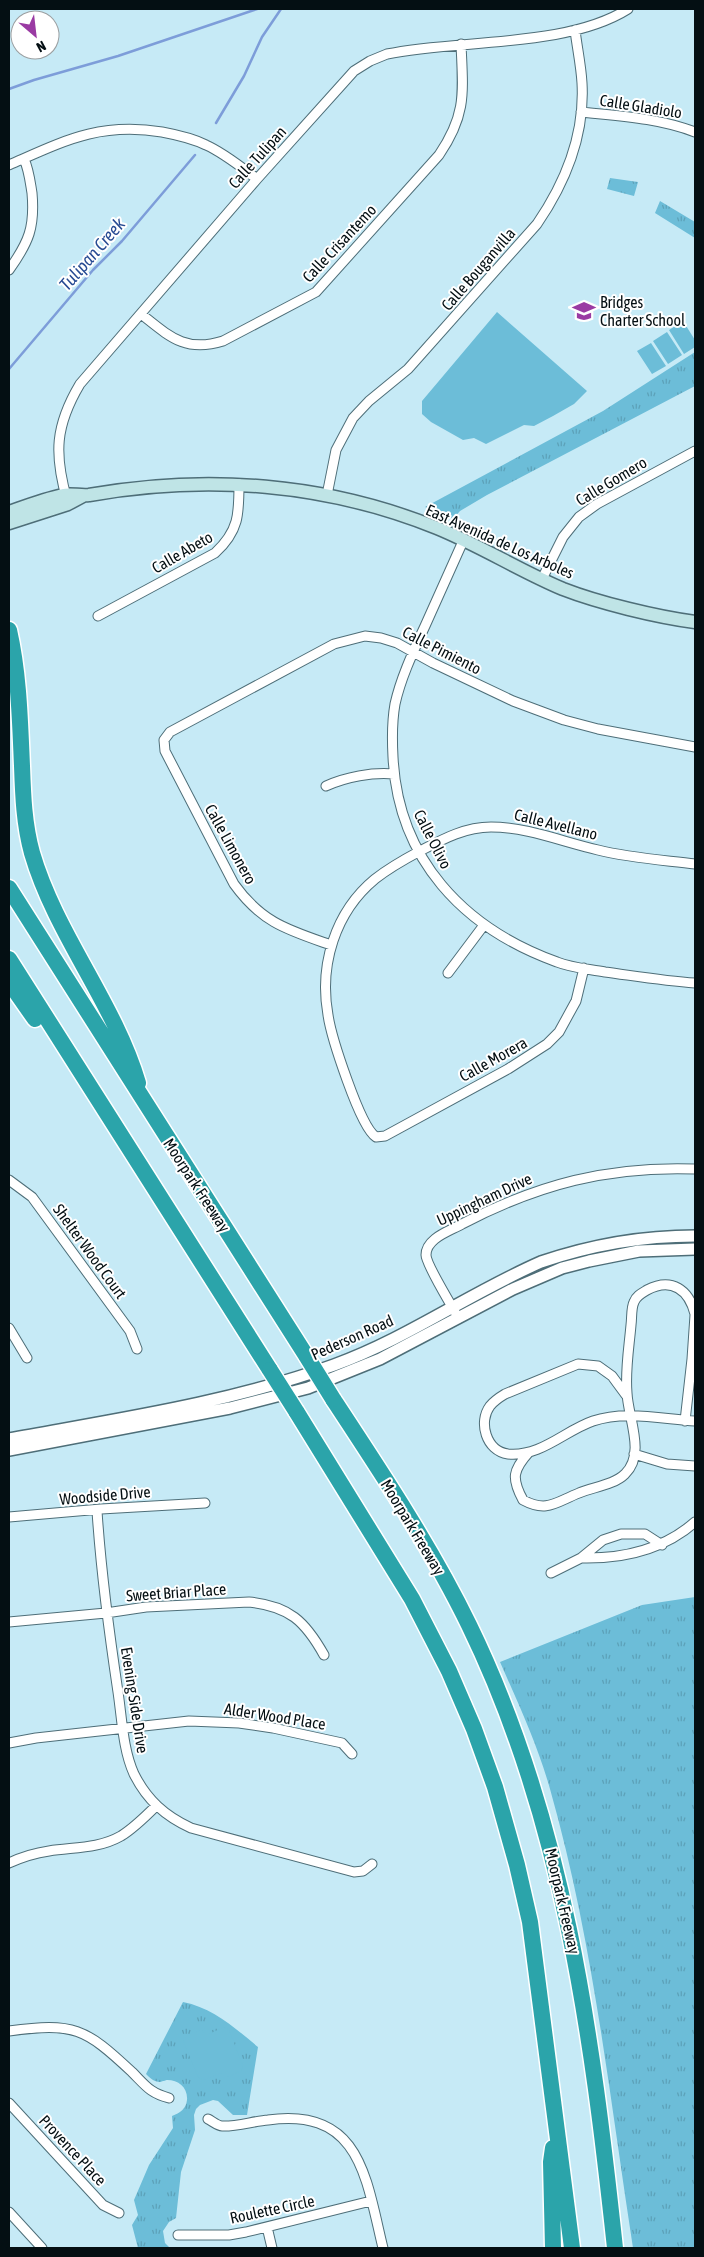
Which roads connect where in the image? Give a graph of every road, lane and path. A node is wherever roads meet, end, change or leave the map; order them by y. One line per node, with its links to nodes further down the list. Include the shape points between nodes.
1 (628, 9): 2 (street, Calle Tulipan)
2 (575, 30): 3 (street, Calle Tulipan, via 547,36); 4 (street, Calle Bouganvilla, via 582,84)
3 (461, 44): 8 (street, Calle Tulipan, via 387,54 362,66 349,76); 10 (street, Calle Crisantemo, via 463,87 453,135 316,292 212,345 187,344 174,339)
4 (581, 112): 5 (street, Calle Gladiolo, via 636,118); 13 (street, Calle Bouganvilla, via 576,148 552,202 537,224 408,370 353,418 336,450)
5 (695, 132)
6 (24, 159): 7 (street); 8 (street, via 73,138 134,128 195,140); 9 (street, via 29,172 33,225)
7 (9, 165)
8 (257, 179): 10 (street, Calle Tulipan)
9 (9, 270)
10 (141, 314): 14 (street, Calle Tulipan, via 80,384 67,405 57,454)
11 (695, 451): 18 (street, Calle Gomero, via 579,517 563,537)
12 (239, 484): 13 (main road, East Avenida de Los Arboles); 14 (main road, East Avenida de Los Arboles, via 212,482 126,488); 19 (street, Calle Abeto, via 239,512 225,544 215,553)
13 (327, 495): 17 (main road, East Avenida de Los Arboles, via 397,513)
14 (66, 499): 15 (main road, East Avenida de Los Arboles); 16 (main road, East Avenida de Los Arboles)
15 (9, 512)
16 (9, 523)
17 (464, 539): 18 (main road, East Avenida de Los Arboles); 22 (street, Calle Olivo)
18 (542, 579): 20 (main road, East Avenida de Los Arboles, via 601,601)
19 (98, 616)
20 (695, 622)
21 (9, 630): 37 (highway, via 18,701 24,813 31,850 48,900 130,1055)
22 (413, 652): 23 (street, Calle Pimiento, via 382,638 365,636 334,644 177,727); 24 (street, Calle Pimiento, via 513,701 564,720); 25 (street, Calle Olivo, via 395,706 392,735)
23 (164, 740): 31 (street, Calle Limonero, via 169,760 246,901 262,916 286,929)
24 (695, 747)
25 (394, 774): 26 (street, via 339,780); 27 (street, Calle Olivo, via 402,813)
26 (326, 786)
27 (419, 852): 28 (street, Calle Avellano, via 461,831 477,827 509,827 600,851); 30 (street, Calle Olivo, via 446,892); 31 (street, Calle Avellano, via 375,879 358,896)
28 (695, 864)
29 (9, 888): 37 (highway, Moorpark Freeway)
30 (484, 925): 33 (street, Calle Olivo, via 534,953 558,963); 34 (street)
31 (331, 945): 38 (street, Calle Avellano, via 325,982 329,1026 360,1114)
32 (9, 959): 39 (highway)
33 (584, 968): 36 (street, Calle Olivo); 38 (street, Calle Morera, via 576,1001 559,1032 547,1044 385,1136)
34 (448, 973)
35 (9, 982): 39 (highway)
36 (695, 983)
37 (144, 1102): 80 (highway, Moorpark Freeway, bridge, via 426,1547 469,1625 523,1753 550,1843 588,2025)
38 (376, 1137)
39 (141, 1167): 79 (highway, bridge, via 412,1599 449,1671 495,1787 517,1865 530,1922)
40 (695, 1169): 44 (street, Uppingham Drive, via 620,1172 549,1186 497,1206 437,1237 426,1254 429,1266)
41 (9, 1180): 48 (street, Shelter Wood Court, via 32,1197 130,1331)
42 (695, 1236): 44 (street, Pederson Road, via 634,1239 566,1254 516,1273)
43 (695, 1249): 46 (street, Pederson Road, via 629,1253 562,1268)
44 (452, 1306): 46 (street, Uppingham Drive); 54 (street, Pederson Road, via 360,1354 292,1379 219,1399)
45 (695, 1315): 50 (street, via 688,1296 681,1289 669,1285 654,1286 640,1293 633,1303); 52 (street)
46 (458, 1318): 55 (street, Pederson Road, via 380,1359 308,1388 230,1408)
47 (9, 1328): 49 (street)
48 (137, 1348)
49 (27, 1358)
50 (627, 1395): 51 (street); 56 (street, via 612,1376 598,1366 578,1364 505,1394 490,1406 484,1430 496,1449 503,1453)
51 (630, 1416): 52 (street); 56 (street, via 592,1422 558,1441); 57 (street)
52 (685, 1420): 53 (street)
53 (695, 1422)
54 (9, 1438)
55 (9, 1450)
56 (529, 1452): 57 (street, via 519,1464 514,1482 523,1500 542,1507 555,1505 623,1476 632,1464)
57 (634, 1454): 58 (street, via 666,1464)
58 (695, 1466)
59 (204, 1503): 60 (street, Woodside Drive)
60 (97, 1510): 61 (street, Woodside Drive); 66 (street, Evening Side Drive)
61 (9, 1517)
62 (695, 1522): 63 (street)
63 (662, 1545): 64 (street, via 624,1556); 64 (street, via 645,1534 621,1534 603,1540)
64 (582, 1558): 65 (street)
65 (552, 1573)
66 (106, 1613): 67 (street, Sweet Briar Place); 68 (street, Sweet Briar Place, via 146,1607 265,1604 286,1611 302,1622); 69 (street, Evening Side Drive)
67 (9, 1622)
68 (324, 1655)
69 (124, 1730): 70 (street, Alder Wood Place); 71 (street, Alder Wood Place, via 189,1721 240,1722 342,1742); 72 (street, Evening Side Drive, via 133,1772 142,1790)
70 (9, 1743)
71 (352, 1754)
72 (156, 1806): 73 (street, via 132,1828 109,1842 28,1855); 74 (street, Evening Side Drive, via 191,1828 330,1867 354,1872)
73 (9, 1863)
74 (372, 1864)
75 (9, 2031): 76 (street, via 43,2026 74,2030 91,2037 155,2094)
76 (169, 2098)
77 (9, 2103): 83 (street, Provence Place, via 103,2205)
78 (208, 2119): 81 (street, via 221,2126 288,2117 324,2125 342,2137 355,2153)
79 (557, 2124): 89 (highway, via 551,2162); 90 (highway)
80 (607, 2176): 91 (highway, Moorpark Freeway); 92 (highway)
81 (371, 2202): 84 (street, Roulette Circle); 88 (street)
82 (9, 2212): 86 (street)
83 (119, 2213)
84 (267, 2227): 85 (street, Roulette Circle, via 229,2235); 87 (street)
85 (178, 2235)
86 (42, 2248)
87 (272, 2248)
88 (382, 2248)
89 (553, 2248)
90 (572, 2248)
91 (615, 2248)
92 (620, 2248)

